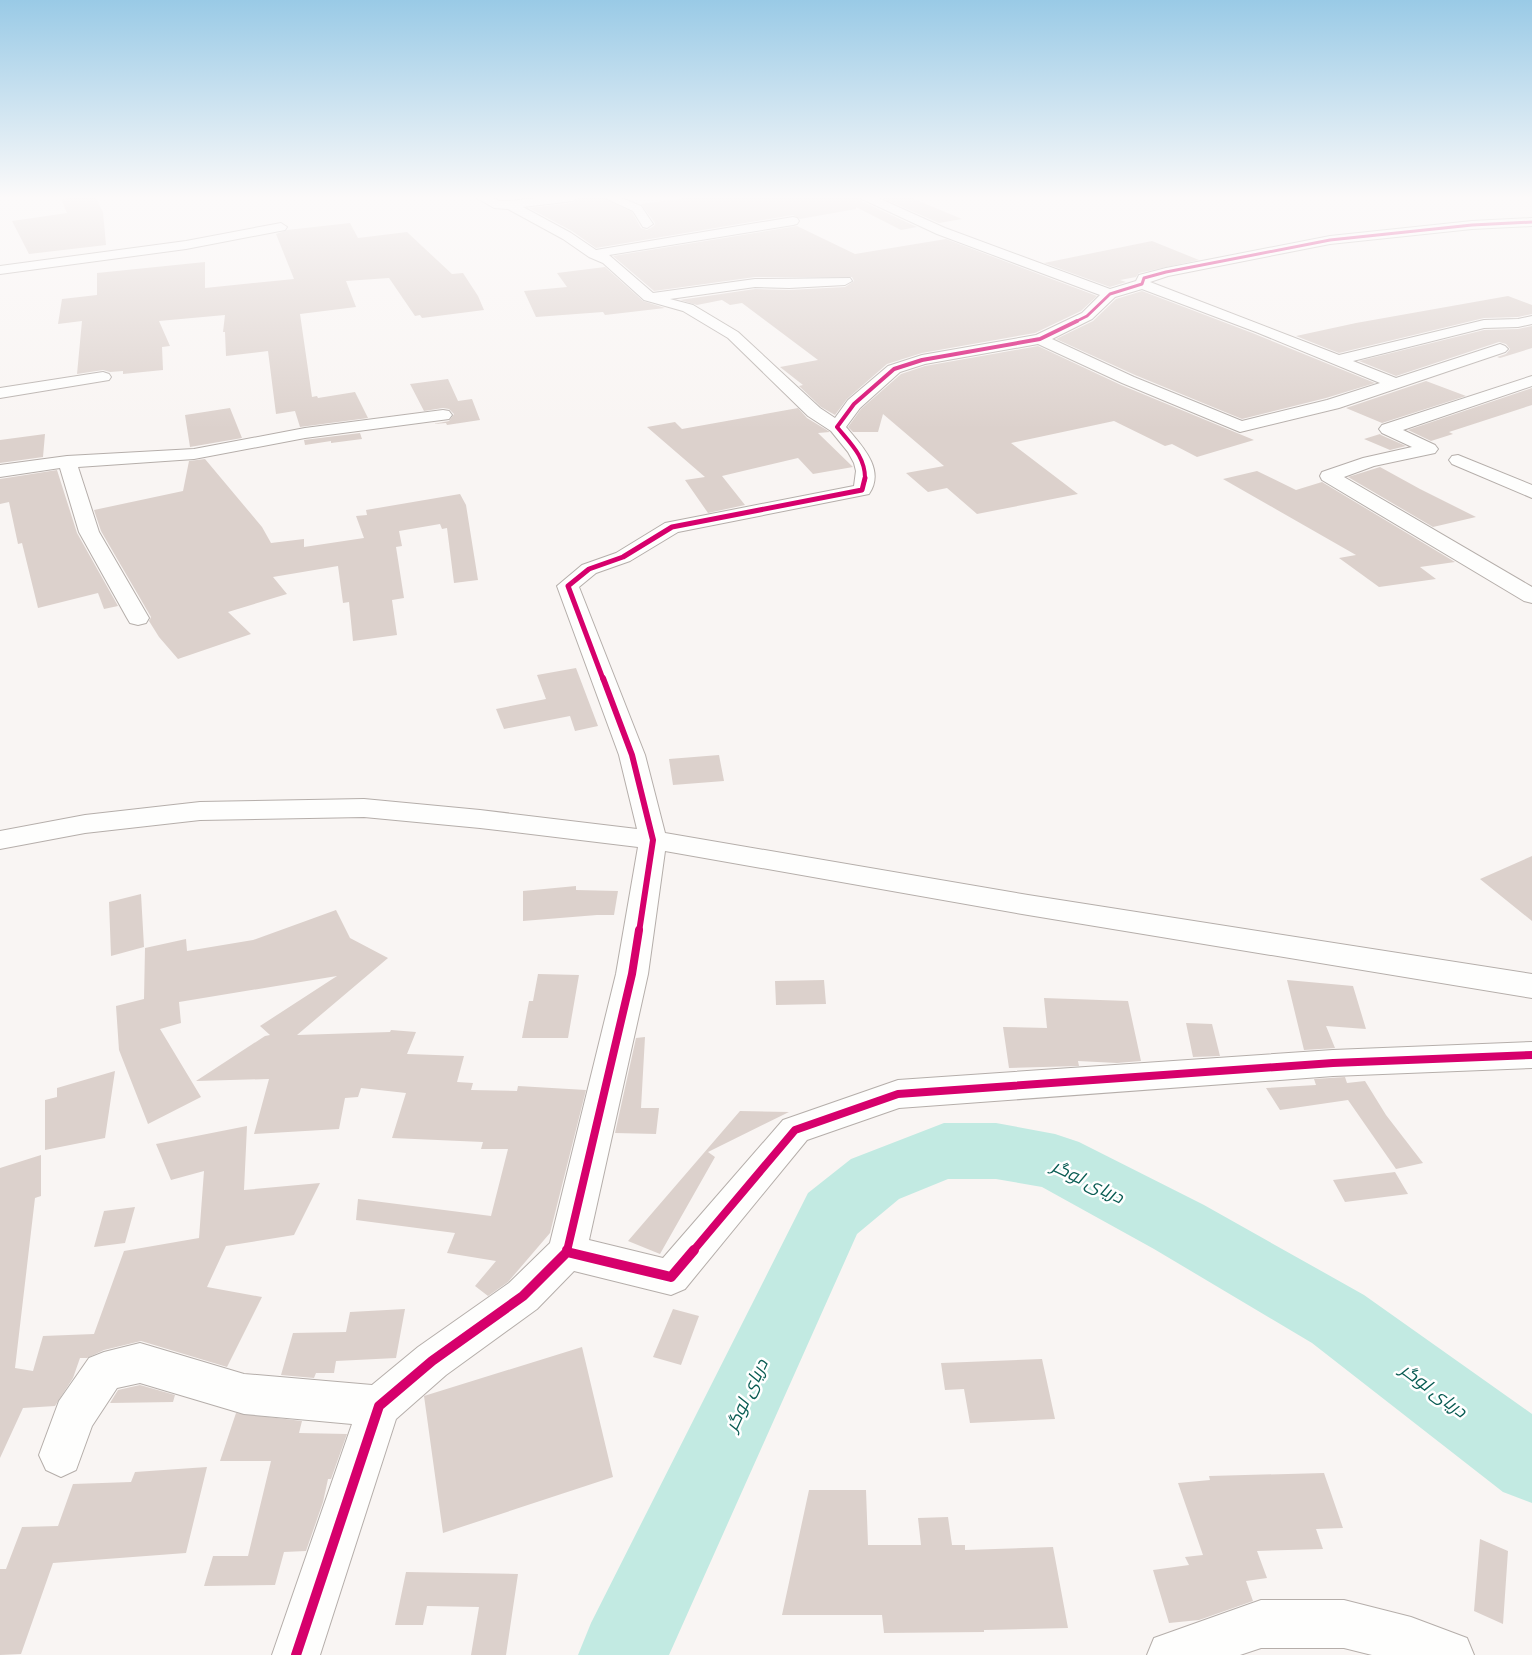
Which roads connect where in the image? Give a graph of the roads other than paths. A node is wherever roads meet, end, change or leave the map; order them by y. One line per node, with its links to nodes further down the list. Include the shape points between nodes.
1 (624, 274): 7 (street)
2 (1057, 274): 6 (street)
3 (1158, 274): 5 (street, via 1144,278)
4 (845, 281): 7 (street, via 755,283)
5 (1142, 284): 6 (street); 11 (street)
6 (1110, 294): 9 (street, via 1086,316)
7 (649, 297): 17 (street, via 688,308 733,335 814,412)
8 (1532, 320): 11 (street, via 1484,324)
9 (1040, 339): 14 (street, via 1240,427 1334,404); 17 (street, via 922,360 894,369 854,404)
10 (1500, 349): 14 (street)
11 (1338, 360): 14 (street)
12 (103, 378): 15 (street)
13 (1532, 381): 22 (street, via 1388,429 1429,449 1369,462 1329,476)
14 (1394, 383)
15 (0, 393)
16 (443, 416): 19 (street, via 305,433 194,454)
17 (838, 427): 25 (street, via 865,463 867,477 862,490 672,527 623,557 590,569 568,586 632,755)
18 (1458, 460): 21 (street)
19 (67, 462): 20 (street); 23 (street, via 89,532)
20 (0, 471)
21 (1532, 492)
22 (1532, 596)
23 (138, 618)
24 (0, 840): 25 (street, via 85,824 200,811 364,808)
25 (653, 840): 26 (street); 28 (street, via 632,974)
26 (1532, 986)
27 (1532, 1055): 28 (street, via 1333,1063 898,1094 795,1130 671,1278)
28 (567, 1252): 29 (street, via 523,1296 432,1361)
29 (380, 1406): 30 (street, via 244,1394 140,1363 104,1372 74,1416); 31 (street)
30 (61, 1455)
31 (296, 1655)
32 (1171, 1655): 33 (street, via 1261,1624 1344,1624)
33 (1450, 1655)

